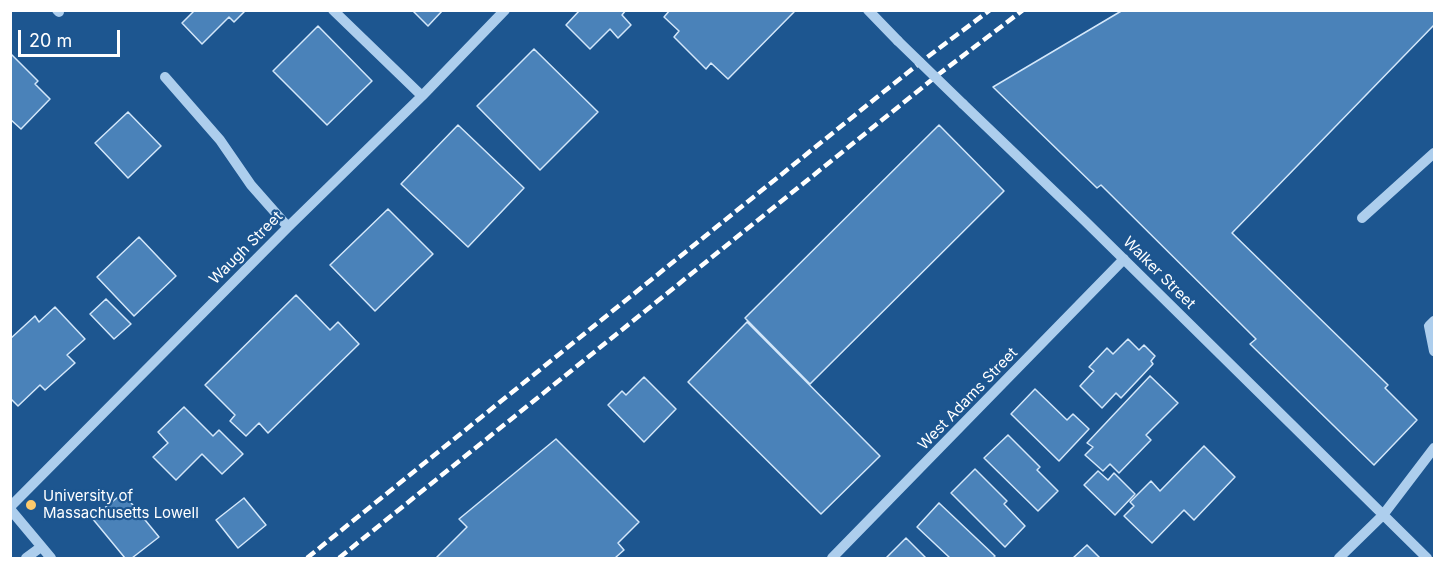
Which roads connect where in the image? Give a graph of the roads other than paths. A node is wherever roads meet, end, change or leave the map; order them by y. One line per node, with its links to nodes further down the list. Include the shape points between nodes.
1 (333, 10): 5 (street)
2 (505, 10): 5 (street, Waugh Street)
3 (868, 10): 9 (street, Walker Street, bridge)
4 (165, 77): 8 (street)
5 (422, 96): 8 (street, Waugh Street)
6 (1434, 153): 7 (street)
7 (1362, 218)
8 (288, 227): 13 (street, Waugh Street)
9 (1124, 259): 14 (street, Walker Street); 18 (street, West Adams Street)
10 (1434, 321): 11 (street, via 1429,326)
11 (1434, 351)
12 (1434, 448): 14 (street)
13 (10, 508): 15 (street)
14 (1383, 515): 19 (street); 20 (street, Walker Street)
15 (41, 547): 16 (street); 17 (street)
16 (26, 558)
17 (51, 558)
18 (832, 558)
19 (1340, 558)
20 (1427, 558)

